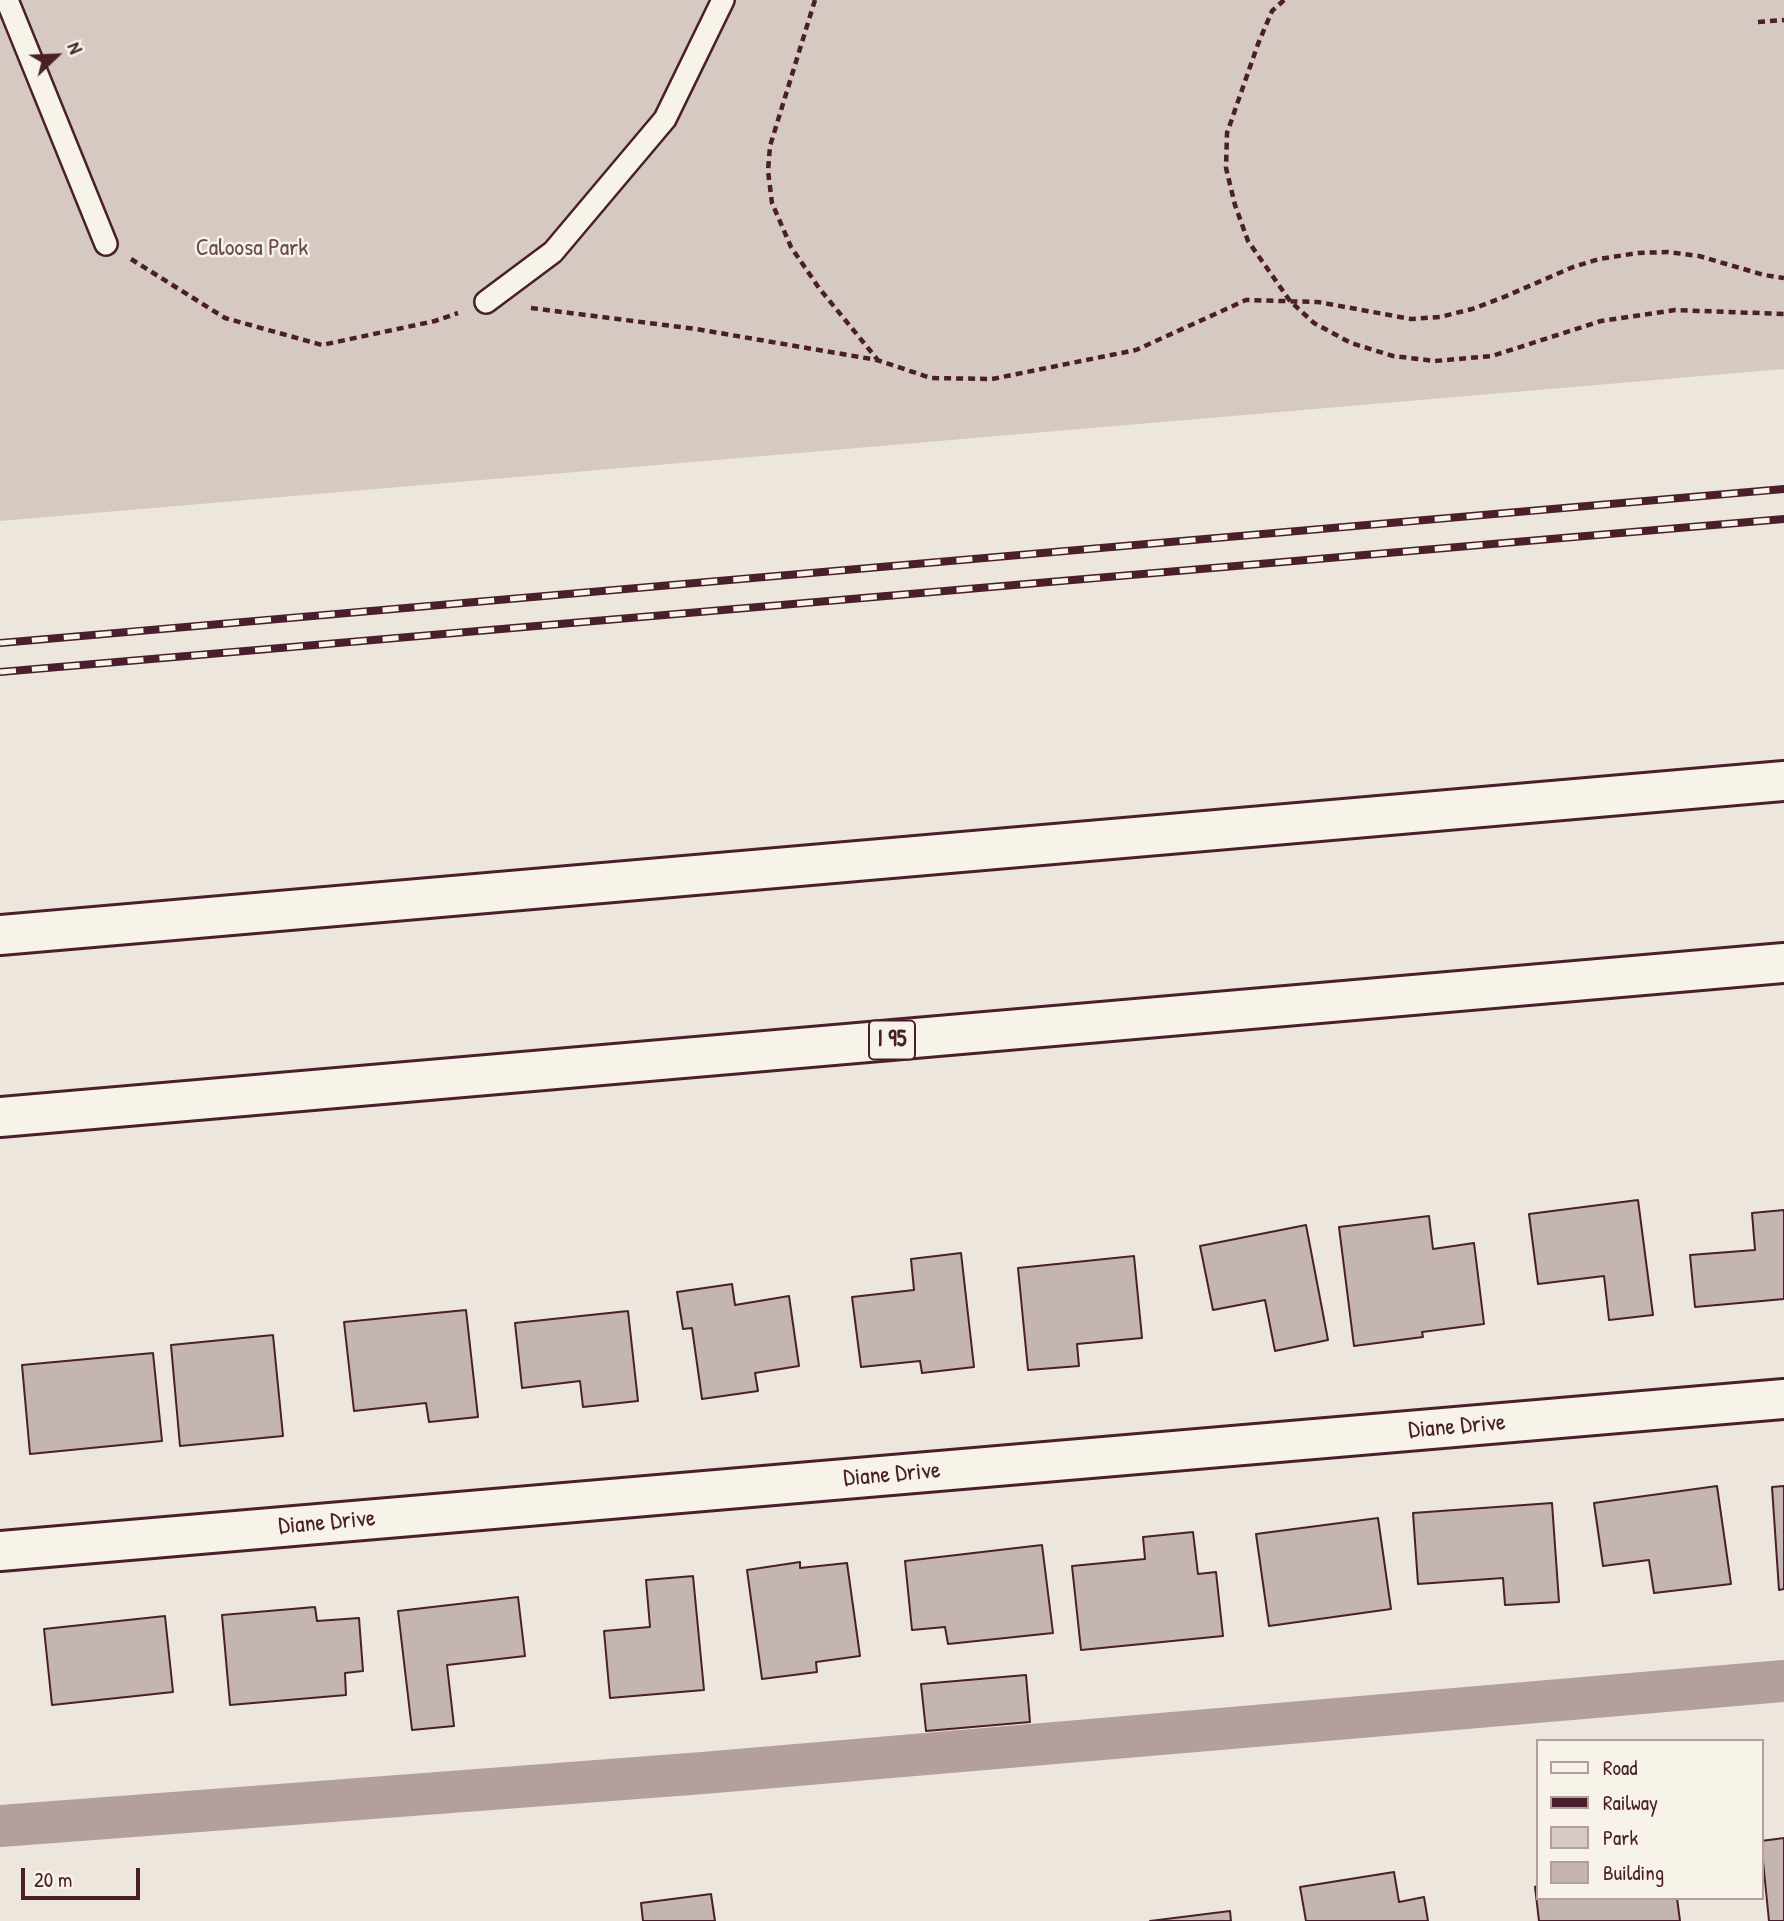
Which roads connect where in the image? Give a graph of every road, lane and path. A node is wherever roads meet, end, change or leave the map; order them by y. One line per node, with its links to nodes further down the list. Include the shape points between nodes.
1 (7, 0): 7 (lane)
2 (723, 0): 10 (lane, via 664,119 553,252)
3 (815, 0): 12 (path, via 770,146 772,203 791,247)
4 (1284, 0): 9 (path, via 1272,11 1227,133 1226,168 1248,241)
5 (1784, 20): 6 (path)
6 (1758, 22)
7 (106, 244): 10 (path, via 225,318 322,345 435,321)
8 (1784, 278): 9 (path, via 1699,256 1638,253 1573,267 1504,298 1440,317 1411,319)
9 (1290, 300): 11 (path, via 1314,323 1351,343 1393,356 1436,361 1492,356 1601,321 1675,310); 12 (path, via 1247,300 1136,349 992,379 931,378)
10 (486, 302): 12 (path, via 696,329)
11 (1784, 314)
12 (877, 360)
13 (1784, 781): 14 (main road)
14 (0, 934)
15 (1784, 963): 16 (main road, I 95)
16 (0, 1117)
17 (1784, 1399): 18 (main road, Diane Drive)
18 (0, 1551)

